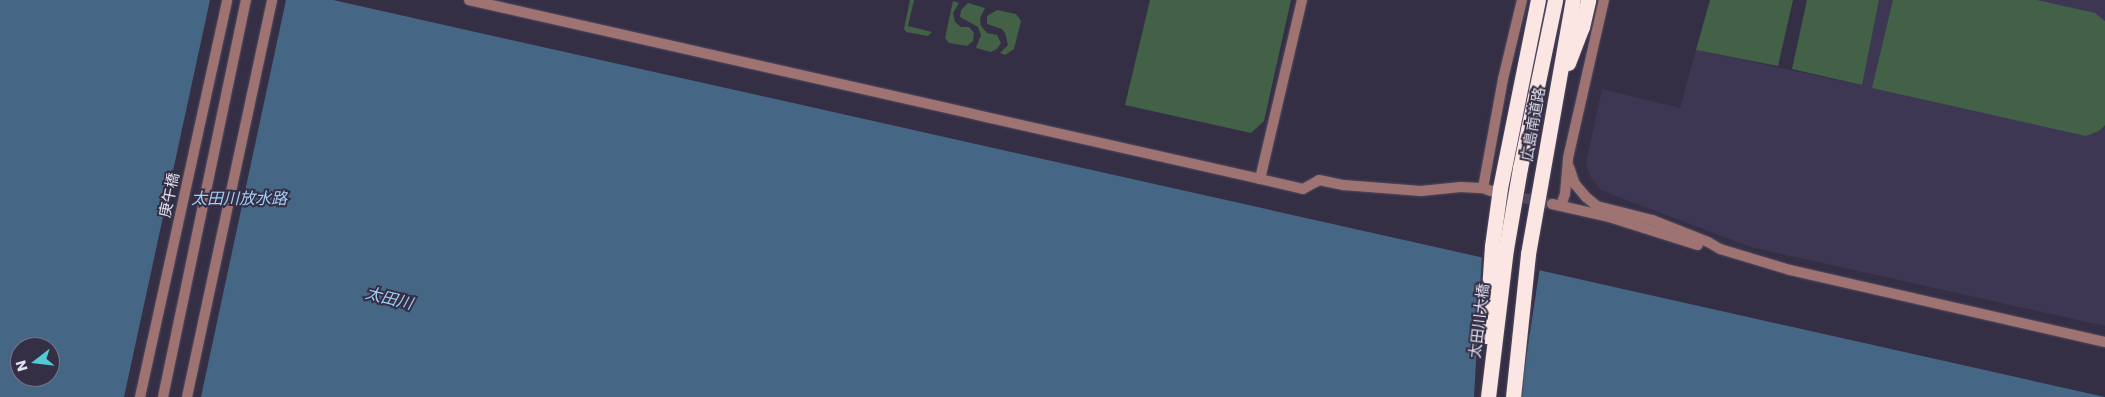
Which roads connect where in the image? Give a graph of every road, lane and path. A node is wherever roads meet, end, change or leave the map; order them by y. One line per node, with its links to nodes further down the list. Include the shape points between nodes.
1 (227, 0): 19 (street, 庚午橋)
2 (246, 0): 20 (street)
3 (272, 0): 21 (street)
4 (469, 0): 12 (street)
5 (1302, 0): 15 (street)
6 (1522, 0): 15 (street, via 1503,79 1487,190 1461,187 1421,191 1319,180 1304,188)
7 (1538, 0): 16 (highway, via 1509,135)
8 (1555, 0): 16 (highway, 広島南道路)
9 (1573, 0): 13 (highway, 広島南道路)
10 (1588, 0): 13 (highway, via 1582,27)
11 (1604, 0): 14 (street)
12 (509, 4): 15 (street)
13 (1557, 93): 23 (highway, 広島南道路, via 1528,254)
14 (1568, 158): 17 (street, via 1575,184 1597,206 1652,220); 17 (street, via 1565,194 1556,205)
15 (1260, 179)
16 (1499, 248): 22 (highway, 広島南道路, via 1486,326)
17 (1720, 250): 18 (street, via 1790,270)
18 (2105, 342)
19 (140, 397)
20 (162, 397)
21 (187, 397)
22 (1487, 397)
23 (1513, 397)

